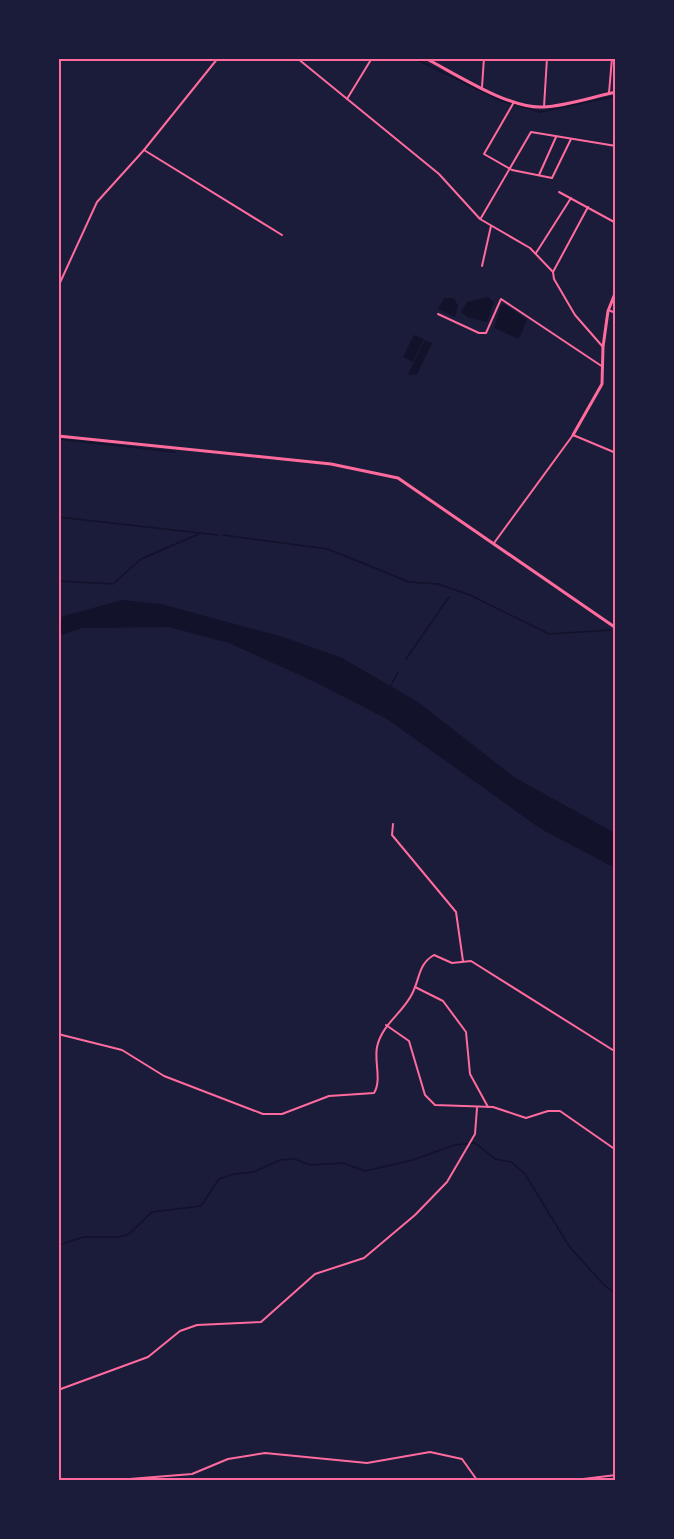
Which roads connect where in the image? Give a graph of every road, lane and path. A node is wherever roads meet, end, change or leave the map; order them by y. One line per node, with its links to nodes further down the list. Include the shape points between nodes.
1 (218, 58): 17 (street)
2 (297, 58): 11 (street)
3 (372, 58): 11 (street)
4 (425, 58): 8 (street)
5 (484, 58): 8 (street)
6 (547, 58): 13 (street)
7 (612, 58): 10 (street)
8 (482, 87): 12 (street)
9 (615, 92): 10 (street)
10 (609, 93): 13 (street)
11 (347, 99): 23 (street, via 439,174)
12 (513, 103): 13 (street); 18 (street, via 484,154)
13 (544, 107)
14 (556, 137): 15 (street); 18 (street, via 529,133); 19 (street)
15 (570, 139): 16 (street); 19 (street, via 552,178)
16 (615, 146)
17 (144, 150): 26 (street); 30 (street, via 97,202)
18 (509, 169): 19 (street); 23 (street)
19 (539, 176)
20 (559, 192): 21 (street)
21 (571, 198): 22 (street); 27 (street)
22 (588, 207): 24 (street); 29 (street)
23 (480, 219): 25 (street)
24 (615, 223)
25 (491, 226): 27 (street); 28 (street)
26 (282, 235)
27 (536, 253): 29 (street)
28 (482, 266)
29 (553, 272): 35 (street, via 575,315)
30 (58, 287)
31 (615, 291): 32 (street)
32 (608, 310): 33 (street); 35 (street)
33 (615, 313)
34 (438, 314): 36 (street, via 486,333 501,299)
35 (603, 347): 36 (street)
36 (603, 367): 37 (street, via 602,384)
37 (573, 435): 39 (street); 40 (street)
38 (58, 436): 40 (street, via 331,464 398,478)
39 (615, 453)
40 (494, 544): 41 (street)
41 (615, 628)
42 (393, 824): 43 (street, via 392,835 456,912)
43 (463, 961): 44 (street, via 452,963 434,955 427,958); 47 (street, via 471,961)
44 (416, 987): 45 (street); 48 (street, via 443,1001 466,1032 470,1074)
45 (386, 1025): 46 (street, via 377,1045 374,1093 329,1096 271,1115 164,1076 122,1050); 49 (street, via 409,1041 428,1100 435,1105)
46 (58, 1034)
47 (615, 1052)
48 (488, 1107): 49 (street); 50 (street, via 526,1118 560,1111)
49 (477, 1108): 51 (street, via 472,1142 447,1182 364,1258 315,1274 261,1322 197,1325 180,1330 148,1357)
50 (615, 1150)
51 (58, 1390)
52 (615, 1475): 55 (street)
53 (117, 1480): 54 (street, via 192,1474 228,1459 265,1453 367,1463 430,1452 462,1459)
54 (477, 1480)
55 (574, 1480)

